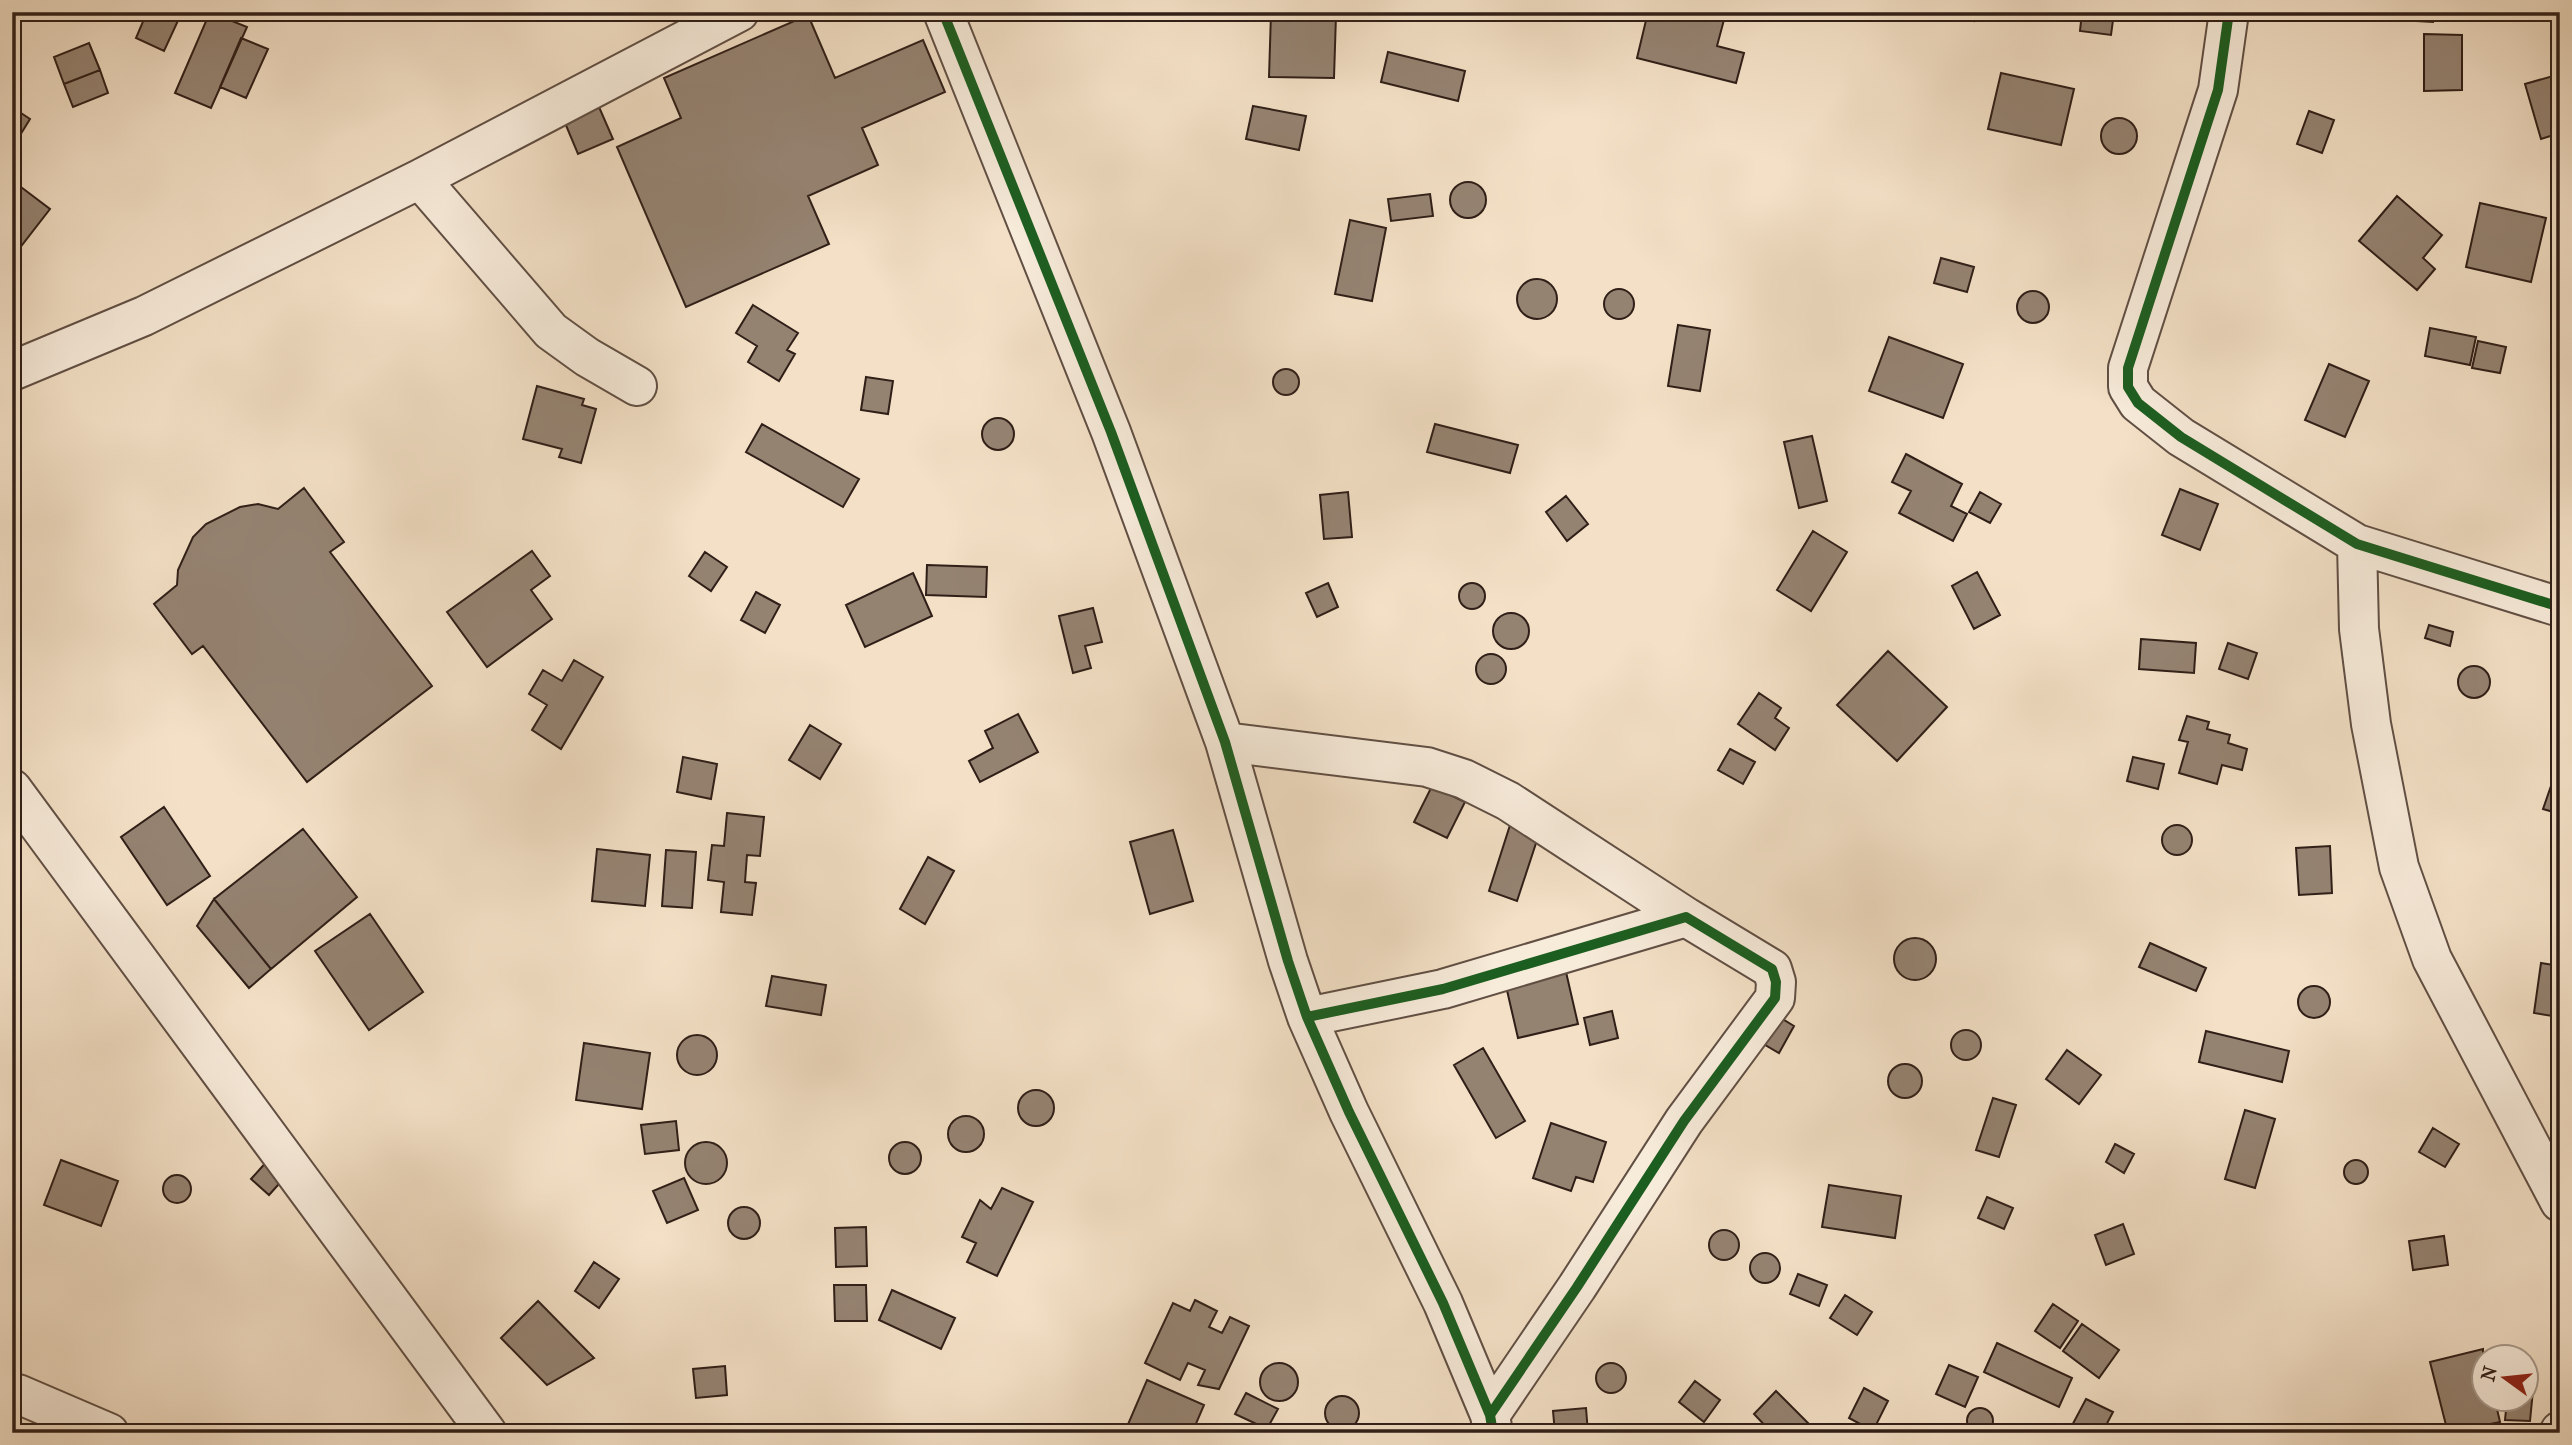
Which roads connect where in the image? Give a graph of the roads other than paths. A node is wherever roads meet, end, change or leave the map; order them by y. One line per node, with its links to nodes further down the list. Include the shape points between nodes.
1 (739, 12): 4 (street)
2 (943, 12): 9 (street, via 1111,432)
3 (2229, 12): 7 (street, via 2218,90 2128,368 2128,387 2138,403 2181,437)
4 (420, 179): 5 (street, via 144,316); 6 (street, via 551,331)
5 (12, 371)
6 (637, 386)
7 (2357, 544): 8 (street); 13 (street, via 2359,629 2371,724 2399,867 2432,959)
8 (2560, 607)
9 (1225, 742): 11 (street, via 1427,767 1464,779 1508,801); 12 (street)
10 (12, 789): 17 (street)
11 (1686, 917): 12 (street, via 1443,989); 15 (street, via 1772,969 1775,998 1684,1121)
12 (1307, 1017): 15 (street, via 1443,1303)
13 (2560, 1202)
14 (14, 1396): 16 (street)
15 (1491, 1424)
16 (109, 1433)
17 (487, 1433)

